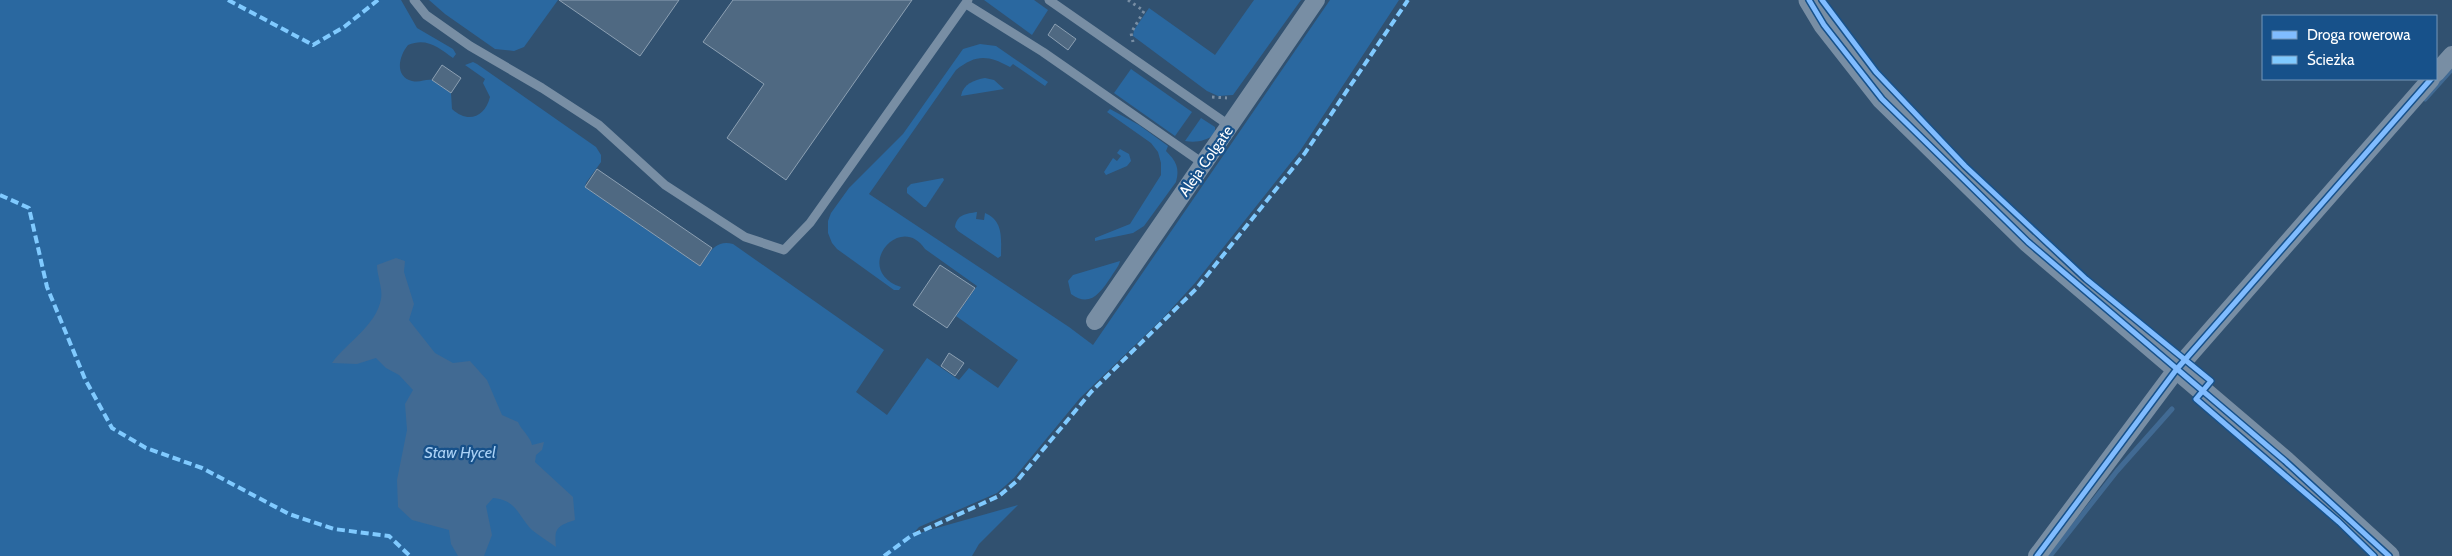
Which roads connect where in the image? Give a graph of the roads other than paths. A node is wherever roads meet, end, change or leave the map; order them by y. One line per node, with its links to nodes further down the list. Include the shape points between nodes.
1 (414, 0): 5 (lane, via 426,15 470,46 599,125 665,184 745,237 784,250 810,223)
2 (1049, 0): 9 (lane)
3 (1316, 0): 9 (street, Aleja Colgate)
4 (1809, 0): 12 (street, via 1824,25 1882,99 2028,242)
5 (967, 2): 10 (lane)
6 (2452, 55): 7 (street)
7 (2437, 72)
8 (2430, 80): 12 (street)
9 (1230, 126): 10 (street, Aleja Colgate)
10 (1204, 164): 11 (street, Aleja Colgate)
11 (1095, 321)
12 (2176, 370): 13 (street); 14 (street, via 2285,461)
13 (2037, 556)
14 (2389, 556)

